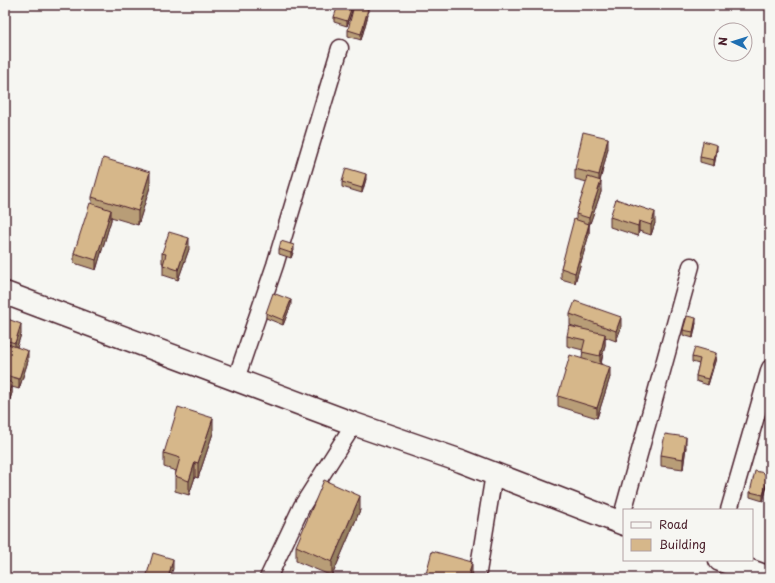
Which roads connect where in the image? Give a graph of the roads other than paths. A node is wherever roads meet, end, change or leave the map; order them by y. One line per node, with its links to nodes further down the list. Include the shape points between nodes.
1 (340, 48): 5 (street, via 275,265)
2 (691, 266): 8 (street)
3 (5, 293): 5 (main road)
4 (770, 368): 9 (street)
5 (236, 378): 6 (main road)
6 (354, 424): 7 (main road); 12 (street, via 302,506)
7 (494, 474): 10 (main road); 13 (street)
8 (626, 509)
9 (729, 509)
10 (622, 523)
11 (723, 561): 14 (main road)
12 (268, 578)
13 (477, 578)
14 (770, 578)

